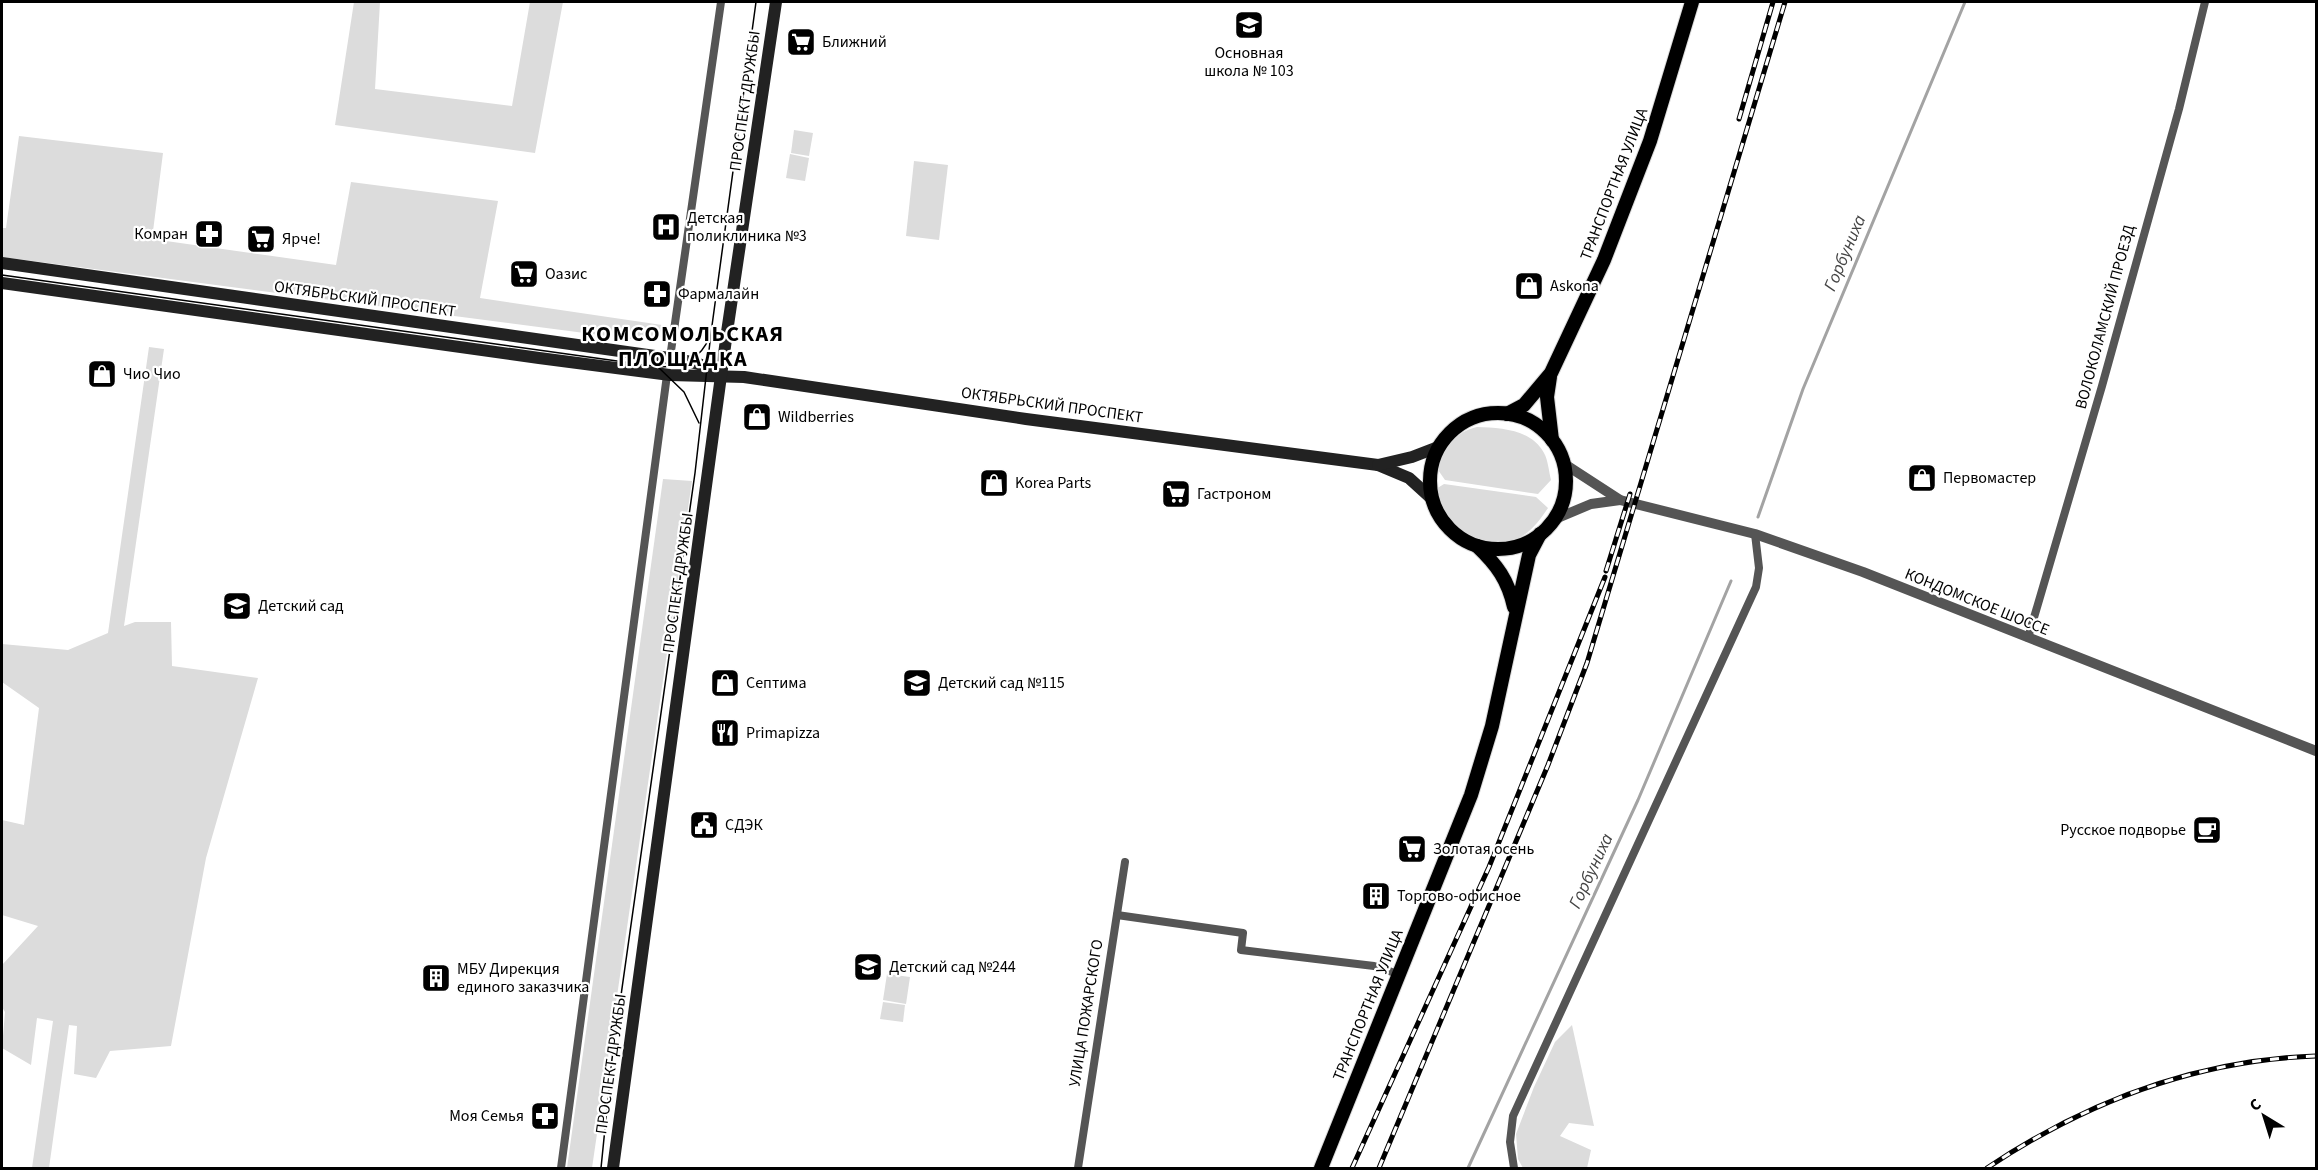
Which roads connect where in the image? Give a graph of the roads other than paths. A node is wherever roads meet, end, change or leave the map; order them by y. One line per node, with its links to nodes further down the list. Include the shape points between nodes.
1 (721, 2): 7 (street)
2 (776, 2): 10 (main road, ПРОСПЕКТ ДРУЖБЫ)
3 (1692, 2): 8 (main road, ТРАНСПОРТНАЯ УЛИЦА, via 1650,141 1604,260)
4 (2205, 2): 23 (street, ВОЛОКОЛАМСКИЙ ПРОЕЗД, via 2179,109)
5 (2, 263): 7 (main road, ОКТЯБРЬСКИЙ ПРОСПЕКТ)
6 (2, 283): 9 (main road, ОКТЯБРЬСКИЙ ПРОСПЕКТ)
7 (670, 358): 10 (main road, ОКТЯБРЬСКИЙ ПРОСПЕКТ, via 702,365)
8 (1551, 373): 11 (main road, ТРАНСПОРТНАЯ УЛИЦА, via 1524,405); 12 (main road, ТРАНСПОРТНАЯ УЛИЦА, via 1546,397)
9 (667, 375): 10 (main road, ОКТЯБРЬСКИЙ ПРОСПЕКТ); 28 (street)
10 (722, 375): 15 (main road, ОКТЯБРЬСКИЙ ПРОСПЕКТ); 29 (main road, ПРОСПЕКТ ДРУЖБЫ)
11 (1507, 414): 12 (main road, via 1532,423); 13 (main road, via 1487,414 1468,420 1451,431)
12 (1552, 440): 14 (main road)
13 (1438, 447): 15 (main road, ОКТЯБРЬСКИЙ ПРОСПЕКТ); 16 (main road, via 1429,481)
14 (1563, 463): 17 (street, КОНДОМСКОЕ ШОССЕ); 18 (main road, via 1566,483)
15 (1378, 465): 16 (main road, ОКТЯБРЬСКИЙ ПРОСПЕКТ, via 1409,478)
16 (1431, 498): 21 (main road, via 1449,528)
17 (1620, 500): 18 (street, КОНДОМСКОЕ ШОССЕ, via 1591,504); 20 (street, КОНДОМСКОЕ ШОССЕ)
18 (1553, 520): 19 (main road)
19 (1540, 534): 21 (main road, via 1521,545 1499,549); 22 (main road, ТРАНСПОРТНАЯ УЛИЦА, via 1529,555)
20 (1755, 534): 23 (street, КОНДОМСКОЕ ШОССЕ); 32 (street, via 1759,568 1756,587 1513,1116 1510,1142)
21 (1477, 546): 22 (main road, ТРАНСПОРТНАЯ УЛИЦА, via 1499,568 1510,588)
22 (1515, 611): 27 (main road, ТРАНСПОРТНАЯ УЛИЦА, via 1480,767)
23 (2028, 638): 24 (street, КОНДОМСКОЕ ШОССЕ)
24 (2316, 751)
25 (1125, 862): 26 (street, УЛИЦА ПОЖАРСКОГО)
26 (1117, 915): 27 (street, via 1243,933 1241,950 1374,966); 30 (street, УЛИЦА ПОЖАРСКОГО)
27 (1398, 974): 31 (main road, ТРАНСПОРТНАЯ УЛИЦА)
28 (561, 1168)
29 (613, 1168)
30 (1078, 1168)
31 (1321, 1168)
32 (1514, 1168)

